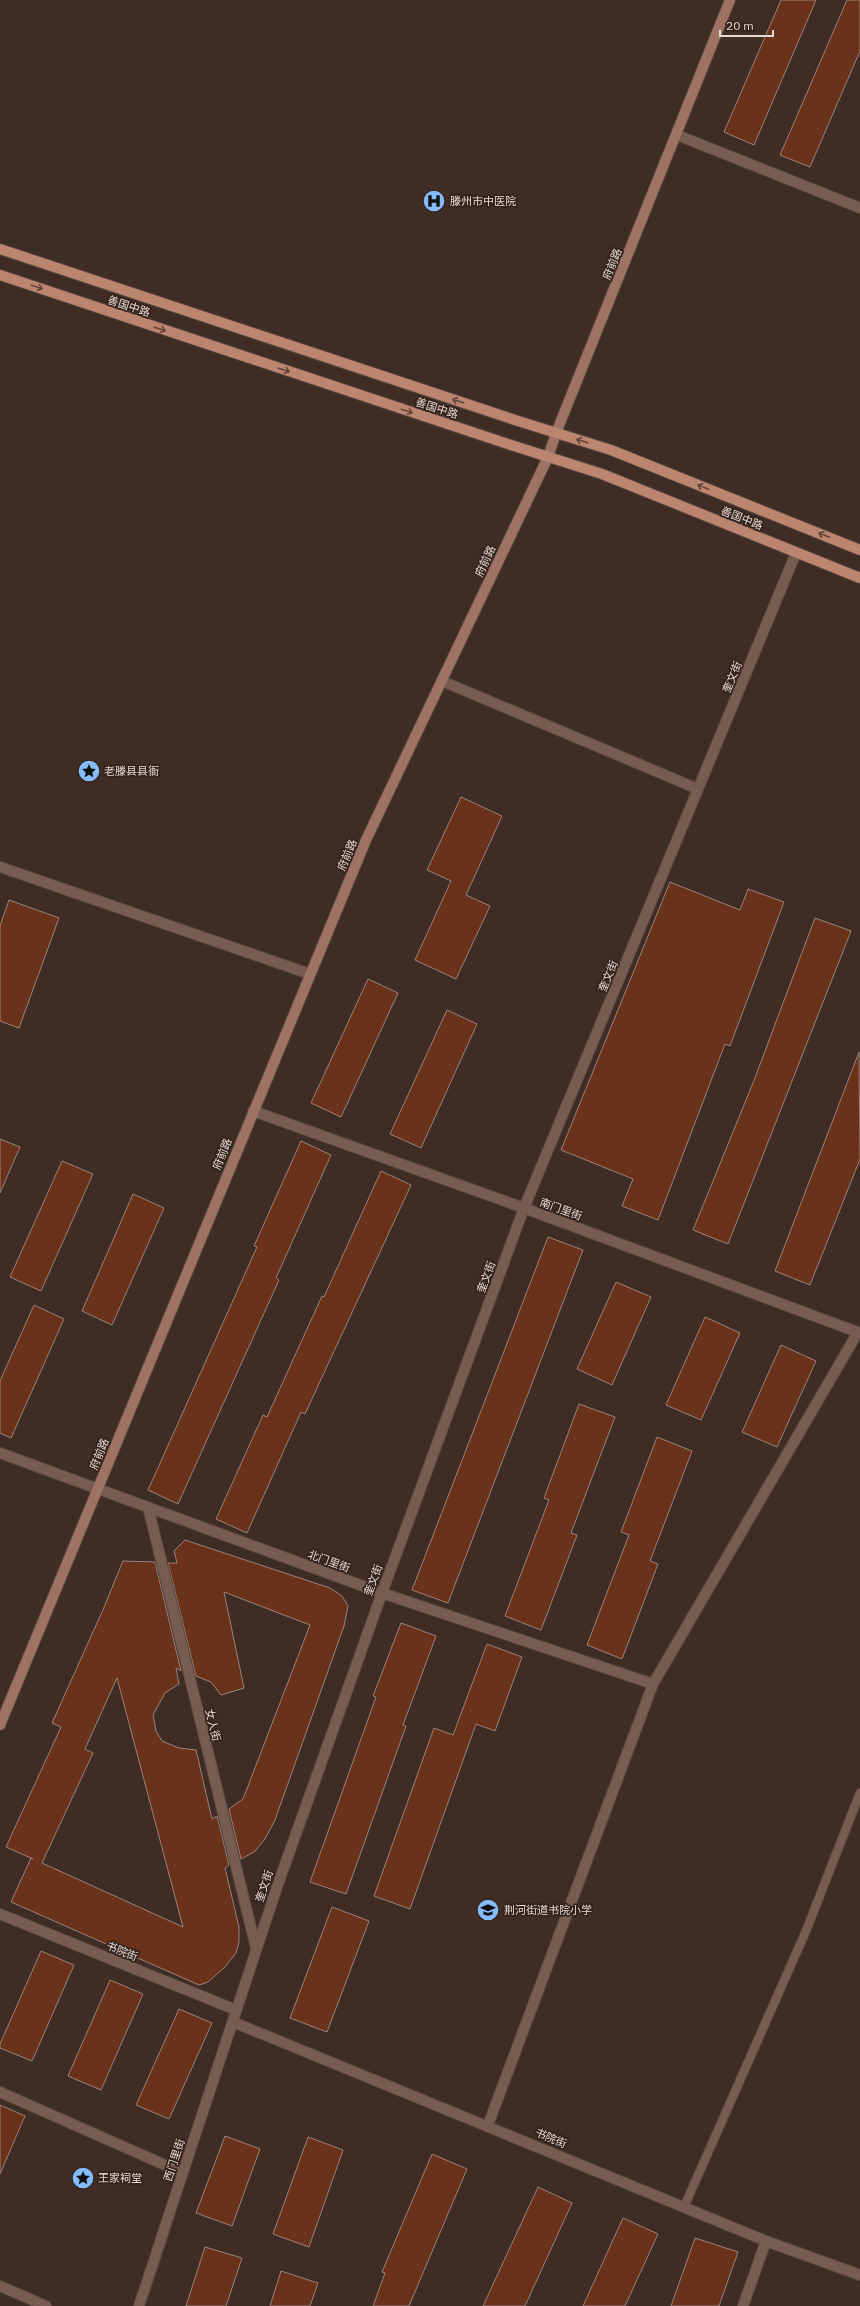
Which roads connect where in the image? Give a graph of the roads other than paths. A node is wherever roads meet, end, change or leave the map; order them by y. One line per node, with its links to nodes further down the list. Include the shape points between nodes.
1 (730, 0): 2 (main road, 府前路)
2 (677, 135): 3 (street); 6 (main road, 府前路)
3 (860, 208)
4 (0, 248): 6 (main road, 善国中路, one-way to 4)
5 (0, 275): 7 (main road, 善国中路, one-way to 7)
6 (556, 433): 7 (main road, 府前路); 8 (main road, 善国中路, one-way to 6, via 611,450)
7 (548, 457): 9 (main road, 善国中路, via 602,474); 11 (main road, 府前路)
8 (860, 550)
9 (796, 553): 10 (main road, 善国中路); 12 (street, 奎文街)
10 (860, 578)
11 (442, 681): 12 (street); 14 (main road, 府前路, via 366,840)
12 (698, 789): 16 (street, 奎文街)
13 (0, 867): 14 (street)
14 (310, 974): 15 (main road, 府前路)
15 (253, 1111): 16 (street, 南门里街); 19 (main road, 府前路)
16 (524, 1208): 17 (street, 南门里街); 21 (street, 奎文街)
17 (859, 1332): 22 (street)
18 (0, 1453): 19 (street, 北门里街)
19 (98, 1488): 20 (street, 北门里街); 23 (main road, 府前路)
20 (148, 1507): 21 (street, 北门里街); 26 (street, 女人街)
21 (382, 1593): 22 (street, 北门里街); 26 (street, 奎文街)
22 (653, 1684): 30 (street)
23 (0, 1725)
24 (860, 1793): 32 (lane, via 806,1931)
25 (0, 1914): 27 (street, 书院街)
26 (256, 1948): 27 (street, 奎文街)
27 (236, 2010): 28 (street, 奎文街)
28 (233, 2022): 30 (street, 书院街); 31 (street, 西门里街)
29 (0, 2092): 31 (street)
30 (488, 2125): 32 (street, 书院街)
31 (183, 2173): 37 (street, 西门里街)
32 (684, 2207): 33 (street, 书院街)
33 (766, 2241): 34 (street, 书院街); 38 (street)
34 (860, 2275)
35 (0, 2286): 36 (street)
36 (46, 2306)
37 (138, 2306)
38 (743, 2306)

